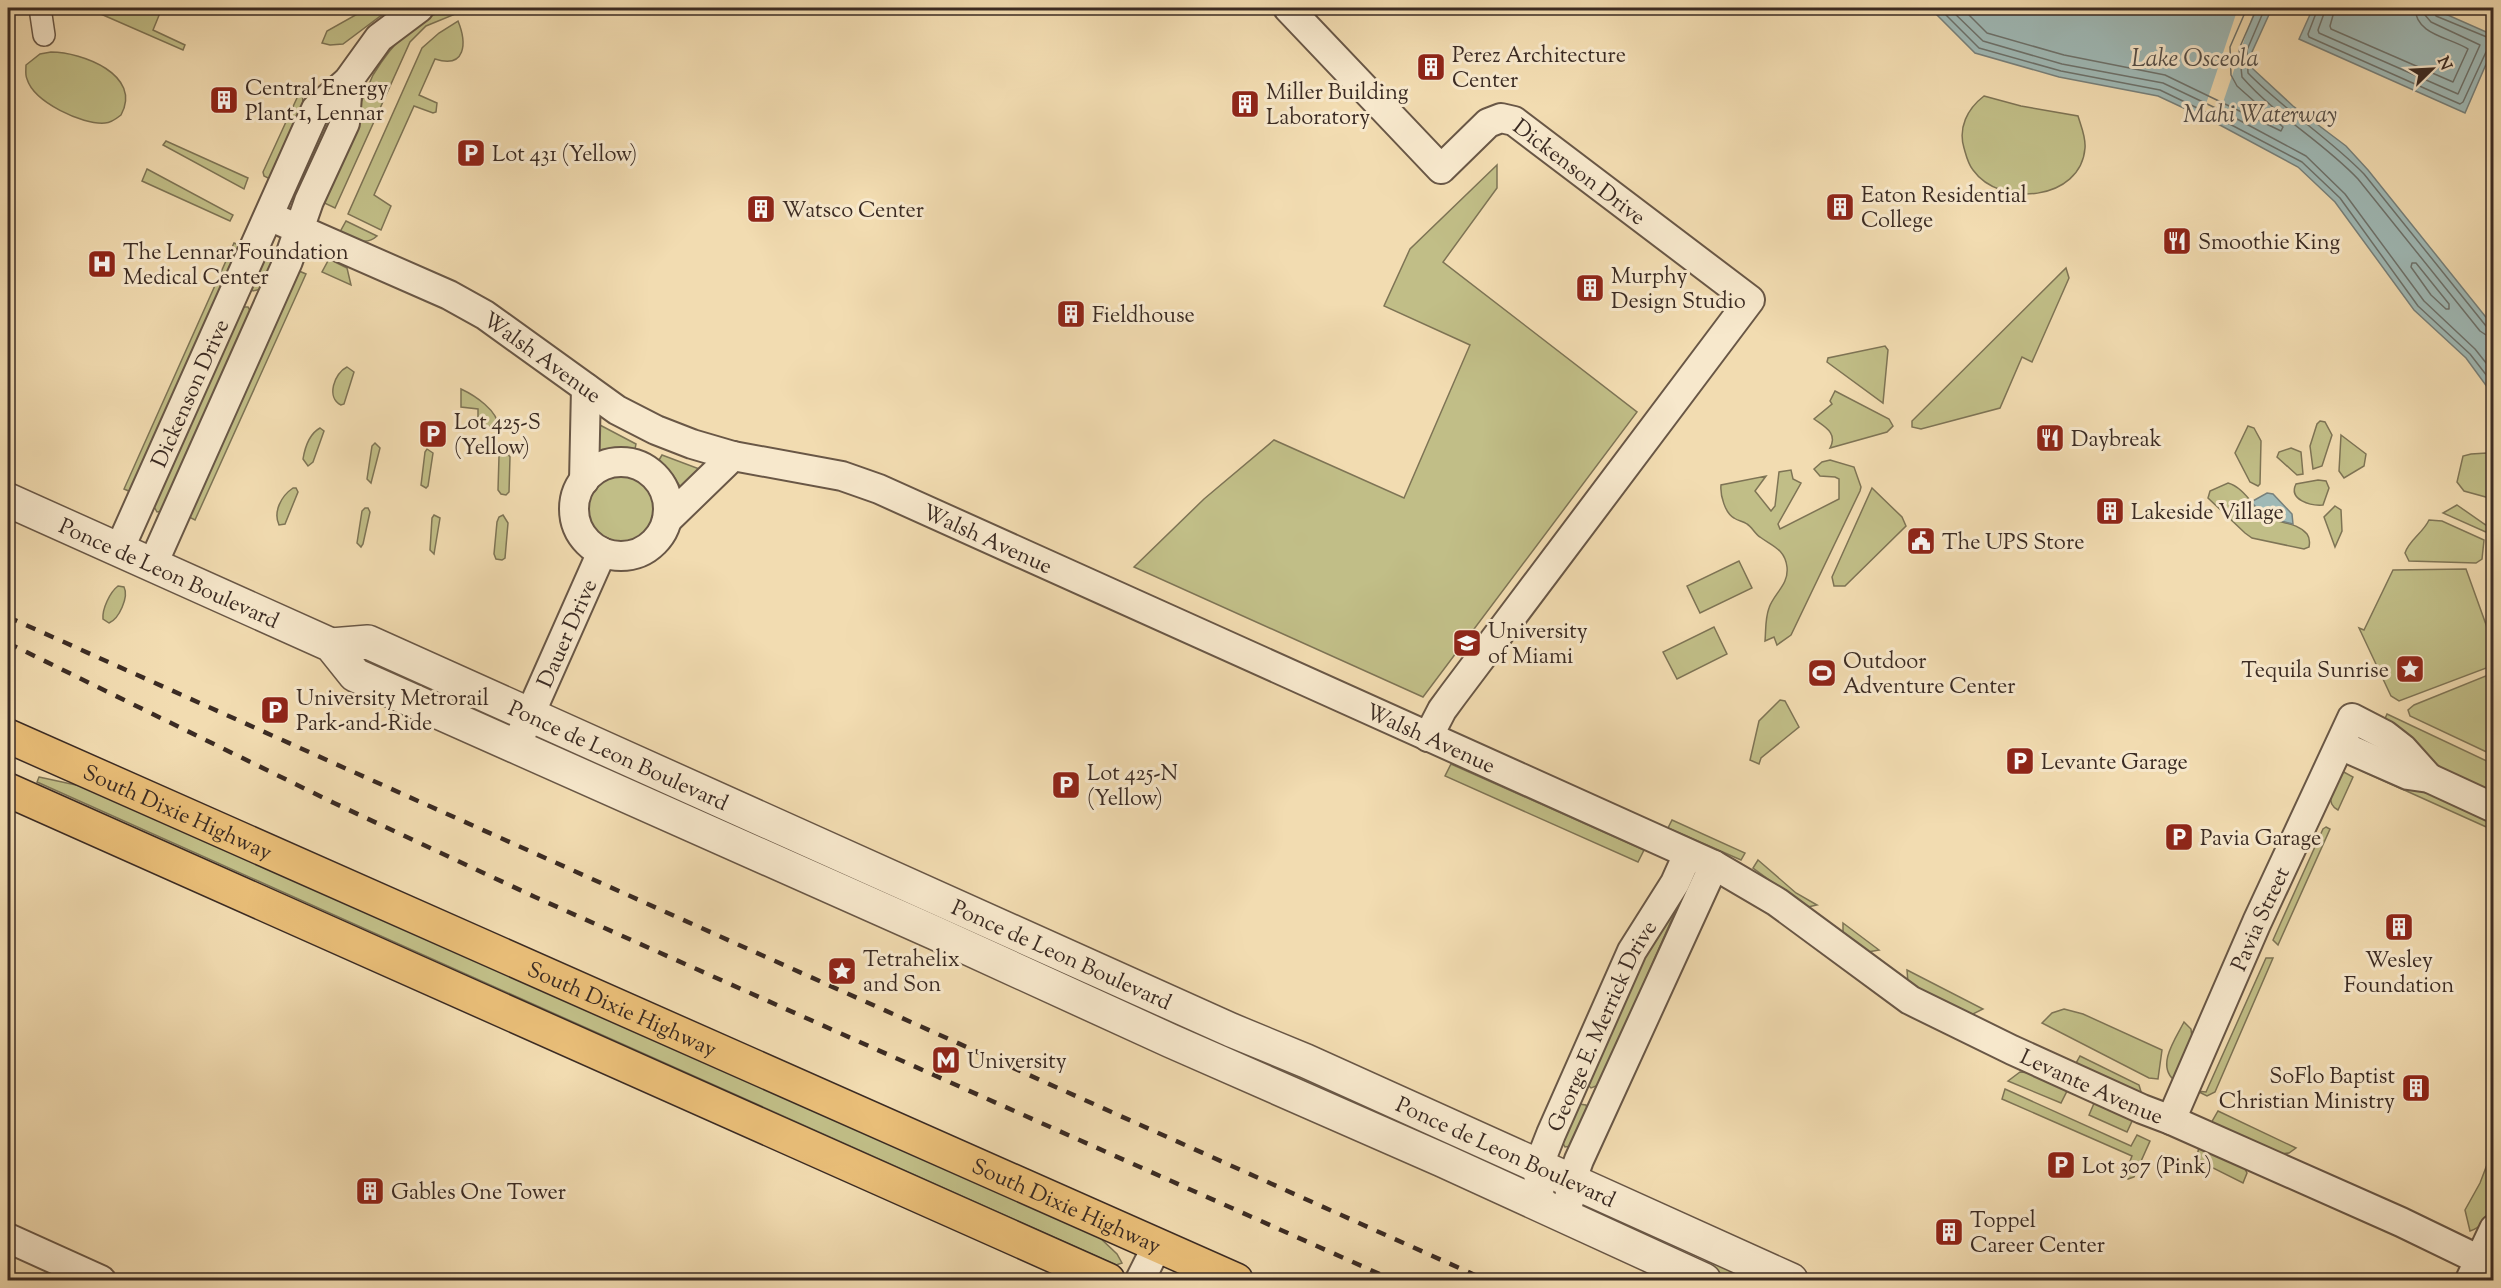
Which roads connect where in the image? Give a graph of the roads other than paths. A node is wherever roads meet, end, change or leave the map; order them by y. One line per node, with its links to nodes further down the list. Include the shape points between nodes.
1 (40, 8): 4 (street)
2 (419, 8): 5 (street, Dickenson Drive, via 379,38)
3 (1288, 8): 19 (street, Dickenson Drive, via 1441,169 1488,123 1501,118 1514,121 1750,300 1453,694)
4 (44, 35)
5 (348, 81): 6 (street, Dickenson Drive, via 316,109); 7 (street, Dickenson Drive, via 345,123)
6 (269, 216): 7 (street, Walsh Avenue); 13 (street, Dickenson Drive)
7 (299, 230): 8 (street, Walsh Avenue, via 449,295 518,337); 15 (street, Dickenson Drive)
8 (586, 388): 9 (street, Walsh Avenue, via 656,430); 10 (street)
9 (733, 456): 12 (street); 19 (street, Walsh Avenue, via 842,476 879,489)
10 (584, 481): 12 (street, via 610,463 642,467 664,489); 14 (street, via 574,510 578,527 588,542)
11 (8, 500): 13 (street, Ponce de Leon Boulevard)
12 (667, 520): 14 (street, via 657,540 645,550 624,556)
13 (118, 550): 15 (street, Ponce de Leon Boulevard)
14 (602, 552): 17 (street, Dauer Drive)
15 (152, 566): 16 (street, Ponce de Leon Boulevard)
16 (330, 645): 17 (street, Ponce de Leon Boulevard, via 368,642); 21 (street, Ponce de Leon Boulevard, via 355,675)
17 (530, 715): 21 (street, Dauer Drive); 30 (street, Ponce de Leon Boulevard)
18 (8, 736): 35 (highway, South Dixie Highway)
19 (1428, 737): 25 (street, Walsh Avenue)
20 (2340, 745): 22 (street, via 2408,775); 22 (street, Pavia Street, via 2352,718 2403,749); 29 (street, Pavia Street)
21 (515, 748): 32 (street, Ponce de Leon Boulevard)
22 (2429, 778): 24 (street)
23 (8, 790): 38 (highway)
24 (2493, 808)
25 (1688, 854): 26 (street, Walsh Avenue); 27 (street, George E. Merrick Drive, via 1675,884 1632,951)
26 (1714, 865): 28 (street, George E. Merrick Drive); 29 (street, Levante Avenue, via 1778,902 1910,1000)
27 (1571, 1089): 28 (street); 30 (street, George E. Merrick Drive)
28 (1605, 1103): 31 (street, George E. Merrick Drive)
29 (2171, 1120): 36 (street, Levante Avenue)
30 (1538, 1167): 31 (street, Ponce de Leon Boulevard); 32 (street, George E. Merrick Drive)
31 (1570, 1182): 32 (street, George E. Merrick Drive); 42 (street, Ponce de Leon Boulevard)
32 (1554, 1212): 41 (street, Ponce de Leon Boulevard)
33 (2493, 1228): 36 (street)
34 (8, 1238): 37 (street)
35 (1158, 1244): 39 (street); 40 (highway, South Dixie Highway)
36 (2481, 1269)
37 (100, 1281)
38 (1108, 1281)
39 (1140, 1281)
40 (1236, 1281)
41 (1704, 1281)
42 (1791, 1281)

